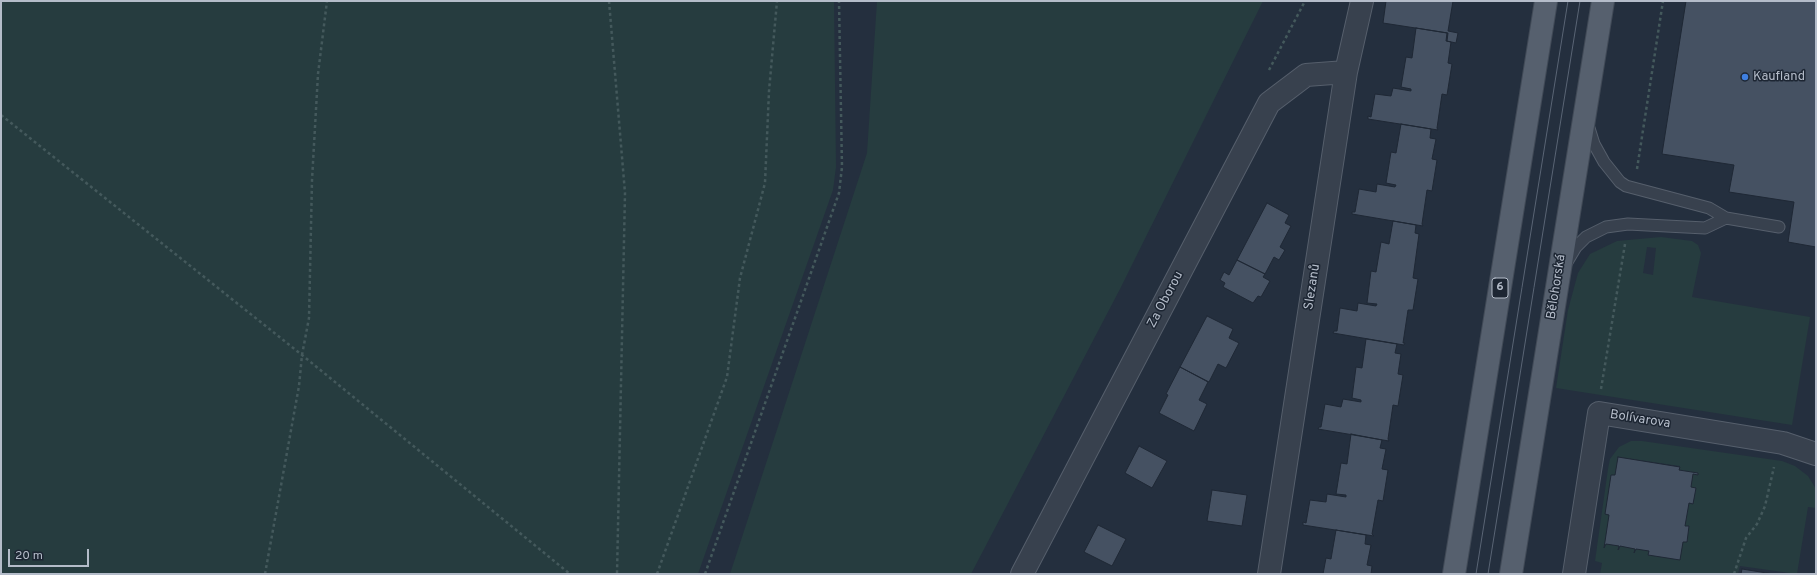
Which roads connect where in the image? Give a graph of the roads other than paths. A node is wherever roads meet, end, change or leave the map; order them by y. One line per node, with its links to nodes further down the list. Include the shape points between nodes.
1 (1362, 1): 4 (street, Slezanů)
2 (1546, 1): 12 (main road, 6)
3 (1603, 1): 5 (main road, Bělohorská)
4 (1346, 72): 10 (street, Za Oborou, via 1306,75 1269,103); 11 (street, Slezanů)
5 (1586, 106): 6 (lane, via 1588,126 1594,144 1620,182 1634,189 1709,208); 8 (main road, Bělohorská)
6 (1726, 218): 7 (lane); 8 (lane, via 1705,228 1628,224 1606,227 1586,237 1576,247 1565,264)
7 (1779, 227)
8 (1558, 282): 13 (main road, Bělohorská)
9 (1816, 454): 14 (street, Bolívarova, via 1778,443 1599,413)
10 (1022, 574)
11 (1269, 574)
12 (1454, 574)
13 (1511, 574)
14 (1574, 574)

